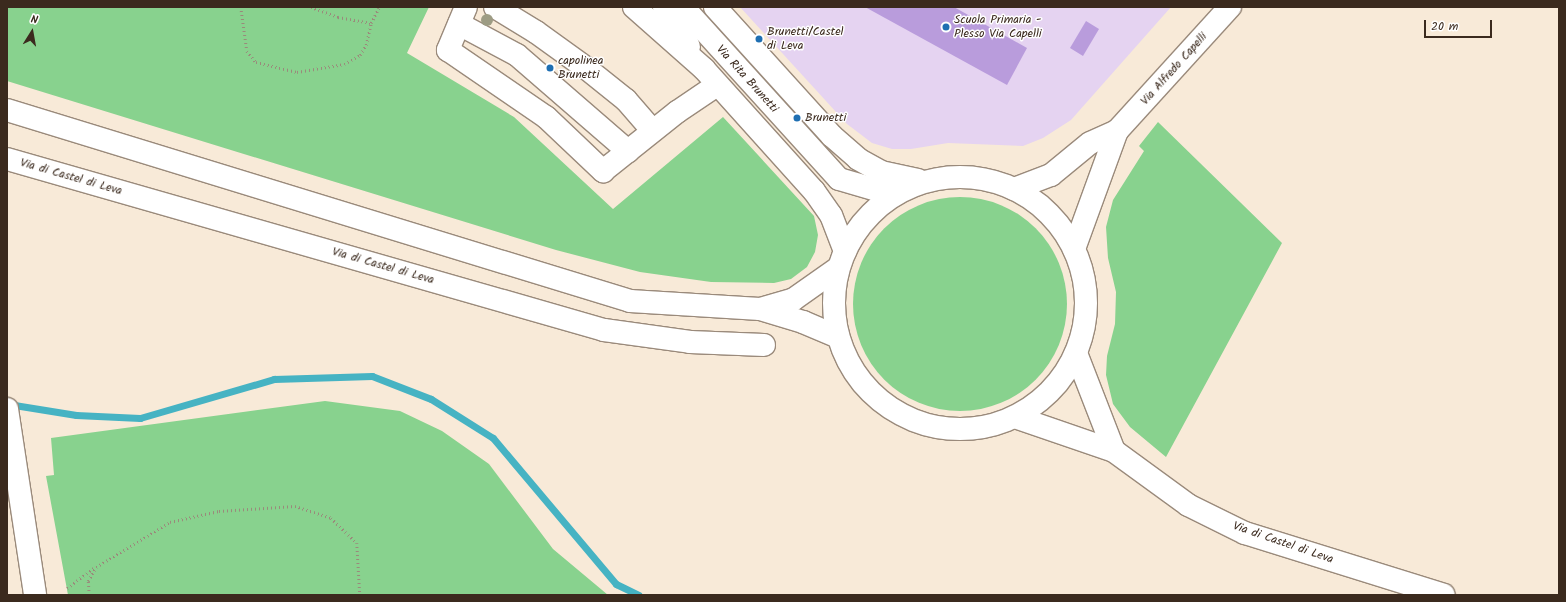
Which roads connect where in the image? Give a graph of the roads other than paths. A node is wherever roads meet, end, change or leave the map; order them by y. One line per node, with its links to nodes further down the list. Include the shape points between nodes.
1 (495, 7): 11 (street, via 536,32 586,68 626,100)
2 (634, 7): 8 (street, Via Rita Brunetti)
3 (664, 7): 8 (street, Via Rita Brunetti, via 684,34)
4 (683, 7): 17 (street, Via Rita Brunetti, via 834,174 865,189)
5 (715, 7): 15 (street, via 832,136 858,159 881,172)
6 (1230, 7): 12 (street, Via Alfredo Capelli)
7 (462, 15): 13 (street, via 518,55); 13 (street, via 448,50 546,117 603,171)
8 (695, 61): 9 (street, Via Rita Brunetti)
9 (716, 86): 11 (street); 19 (street, Via Rita Brunetti, via 814,191 831,216)
10 (7, 110): 20 (street, via 630,301)
11 (652, 130): 13 (street)
12 (1117, 131): 16 (street, Via Alfredo Capelli, via 1090,143 1050,175); 18 (street, Via Alfredo Capelli)
13 (628, 151)
14 (7, 159): 22 (street, Via di Castel di Leva, via 604,330 690,342)
15 (918, 180): 16 (street, via 976,178); 17 (street)
16 (1014, 189): 18 (street, via 1047,212 1062,229)
17 (894, 196): 19 (street, via 874,211 857,229)
18 (1074, 249): 23 (street, via 1083,274 1086,301 1084,328)
19 (841, 260): 20 (street, via 794,299); 21 (street, via 833,310)
20 (760, 309): 21 (street, via 803,322)
21 (838, 337): 25 (street, via 850,366 869,391 894,411 922,424 953,429 985,427)
22 (764, 345)
23 (1076, 353): 25 (street, via 1061,379 1040,401); 26 (street)
24 (7, 408): 27 (street)
25 (1014, 417): 26 (street, Via di Castel di Leva)
26 (1114, 451): 28 (street, Via di Castel di Leva, via 1188,505 1245,533)
27 (34, 595)
28 (1444, 595)

